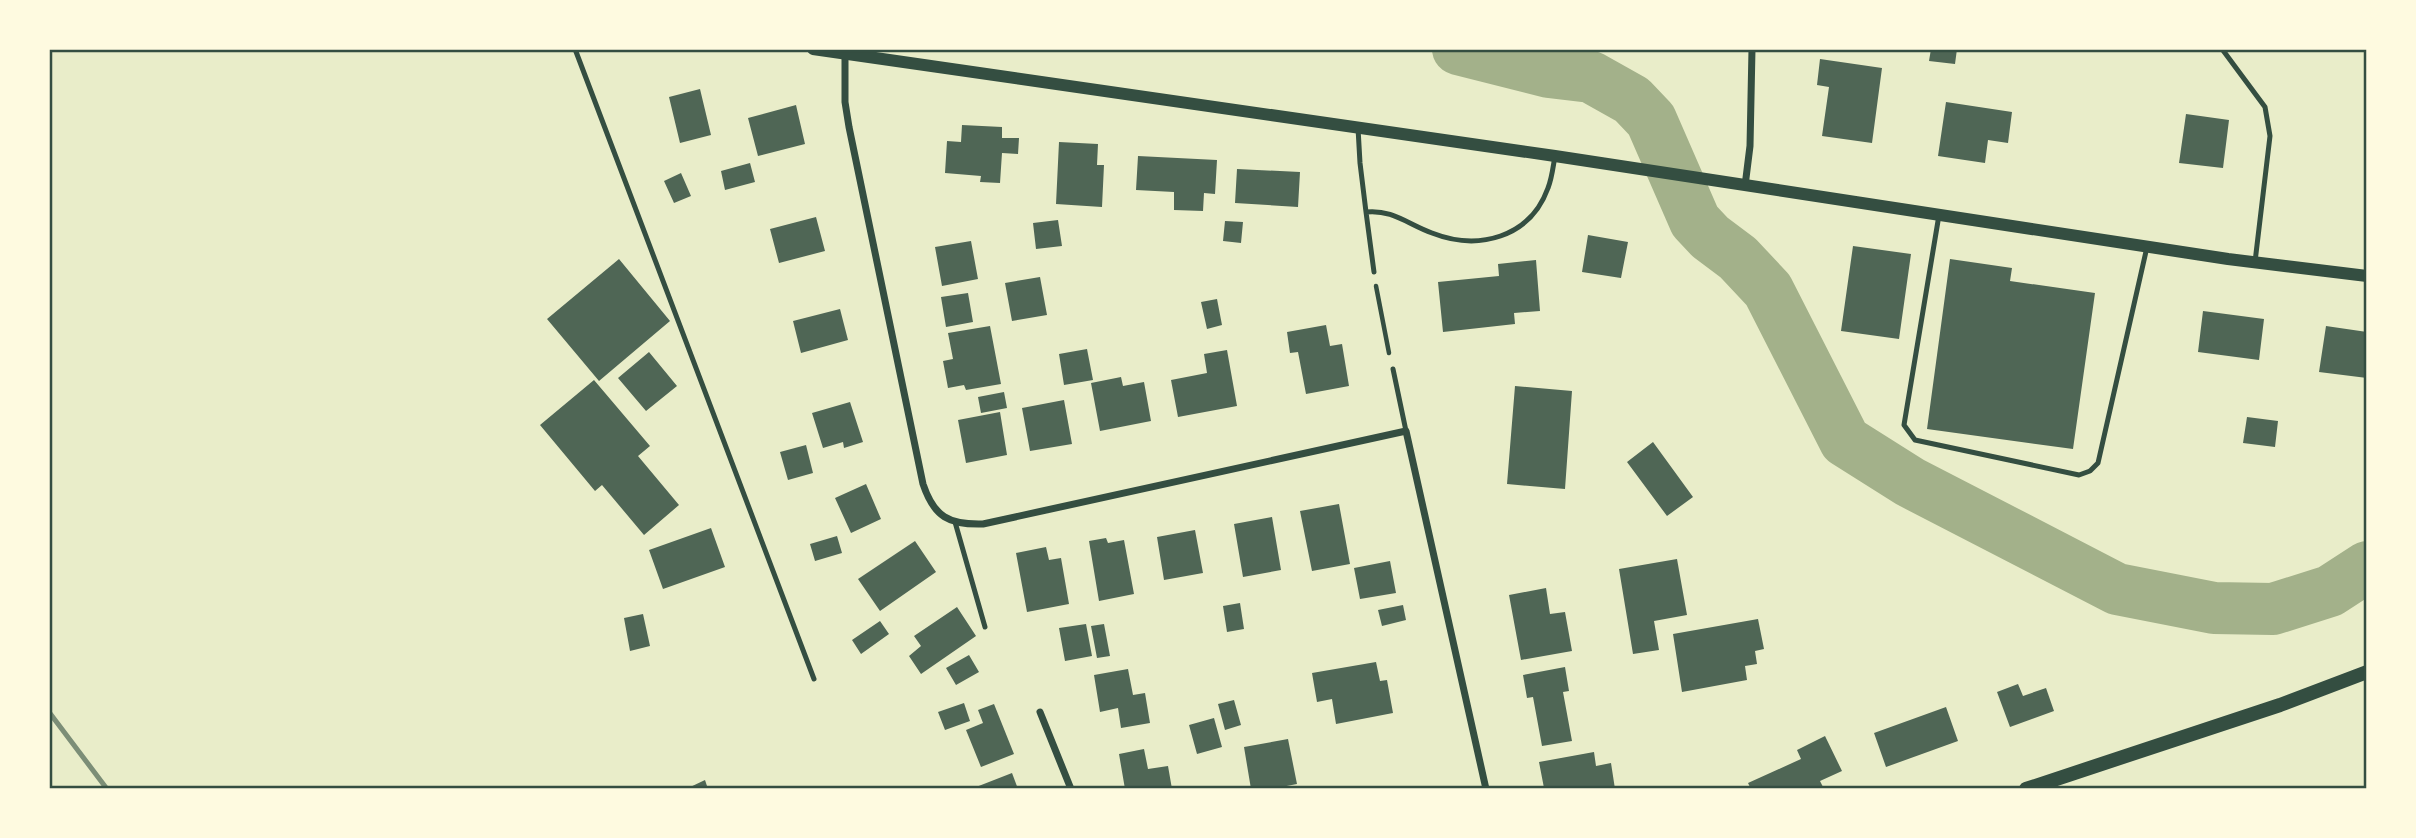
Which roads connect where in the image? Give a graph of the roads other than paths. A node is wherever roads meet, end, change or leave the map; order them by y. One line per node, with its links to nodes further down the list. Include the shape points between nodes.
1 (575, 49): 20 (lane)
2 (813, 49): 5 (street)
3 (1752, 49): 8 (street)
4 (2223, 50): 12 (lane, via 2265,107 2270,136)
5 (845, 54): 6 (street); 17 (street, via 849,127 923,484 934,509)
6 (1358, 128): 7 (street); 9 (lane)
7 (1555, 156): 8 (street); 9 (lane, via 1543,200 1510,234 1456,241 1388,213)
8 (1745, 186): 10 (street)
9 (1366, 212): 13 (lane)
10 (1939, 215): 11 (street); 11 (lane, via 1904,425 1915,440 2079,475 2098,463)
11 (2147, 247): 12 (street)
12 (2255, 262): 14 (street)
13 (1374, 272)
14 (2367, 276)
15 (1393, 369): 16 (lane)
16 (1406, 431): 17 (street, via 983,524); 24 (street)
17 (955, 522): 18 (lane)
18 (985, 627)
19 (2367, 672): 22 (main road)
20 (814, 679)
21 (1040, 712): 23 (street)
22 (2053, 785): 25 (main road)
23 (1071, 789)
24 (1486, 789)
25 (2026, 789)

